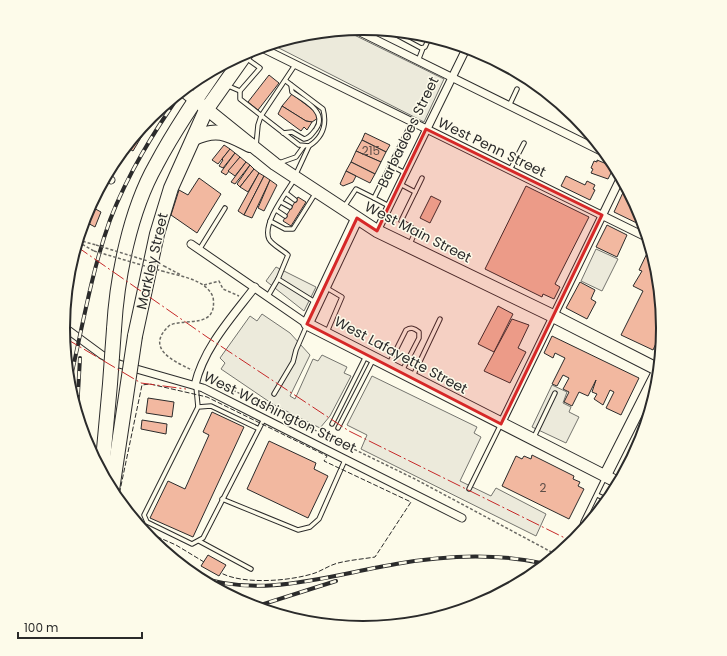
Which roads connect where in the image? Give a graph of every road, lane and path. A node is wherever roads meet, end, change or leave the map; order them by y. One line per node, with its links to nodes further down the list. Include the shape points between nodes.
1 (366, 35): 8 (street)
2 (403, 38): 4 (lane)
3 (426, 42): 4 (lane)
4 (423, 48): 8 (lane)
5 (268, 51): 10 (street, West Penn Street)
6 (464, 53): 12 (street, Barbadoes Street)
7 (249, 58): 17 (lane, via 260,68)
8 (418, 61): 12 (street)
9 (239, 63): 14 (highway, Markley Street)
10 (295, 66): 13 (lane); 23 (street, West Penn Street)
11 (210, 78): 19 (highway, Markley Street)
12 (451, 78): 20 (street); 24 (street, Barbadoes Street)
13 (286, 81): 15 (lane); 22 (lane)
14 (224, 84): 17 (lane); 21 (highway, Markley Street)
15 (291, 85): 25 (lane, via 292,92 315,109 319,125 304,140 292,132); 29 (lane, via 323,109 326,124)
16 (517, 89): 20 (lane)
17 (240, 91): 22 (lane, via 240,99)
18 (188, 94): 19 (main road, West Main Street)
19 (195, 100): 21 (main road, West Main Street); 94 (highway, Markley Street, bridge, via 155,165 144,190 122,264)
20 (509, 106): 31 (street)
21 (206, 110): 26 (highway, Markley Street); 30 (main road, West Main Street)
22 (261, 116): 25 (lane); 30 (lane)
23 (412, 122): 24 (street, West Penn Street); 33 (lane)
24 (426, 129): 34 (street, West Penn Street); 35 (street, Barbadoes Street)
25 (283, 133): 28 (lane)
26 (194, 138): 30 (highway, via 207,132 219,132); 96 (highway, Markley Street, bridge, via 178,171 157,234 135,336)
27 (524, 143): 34 (lane)
28 (304, 146): 29 (lane); 32 (lane, via 296,157)
29 (309, 146): 36 (lane)
30 (253, 147): 32 (main road, West Main Street)
31 (594, 148)
32 (275, 164): 36 (main road, West Main Street)
33 (390, 165): 35 (lane); 43 (lane)
34 (510, 170): 53 (street, West Penn Street)
35 (405, 173): 39 (street, Barbadoes Street)
36 (295, 178): 40 (main road, West Main Street); 42 (lane)
37 (422, 178): 41 (lane)
38 (618, 183): 53 (street)
39 (399, 184): 41 (lane); 47 (street, Barbadoes Street)
40 (316, 192): 50 (lane); 51 (main road, West Main Street)
41 (415, 192): 62 (lane, via 401,221 416,230)
42 (286, 193): 44 (lane); 45 (lane)
43 (374, 198): 47 (lane); 51 (lane, via 356,189)
44 (295, 200)
45 (281, 202): 48 (lane); 52 (lane)
46 (303, 205): 50 (lane)
47 (389, 206): 57 (street, Barbadoes Street)
48 (290, 207)
49 (225, 208): 63 (lane)
50 (307, 208): 56 (lane, via 300,214 293,229 284,230)
51 (342, 209): 55 (main road, West Main Street)
52 (276, 210): 54 (lane); 56 (lane)
53 (602, 215): 58 (street, West Penn Street); 72 (street)
54 (285, 216)
55 (357, 218): 57 (main road, West Main Street); 68 (street)
56 (270, 221): 65 (lane, via 267,230 269,240 288,255)
57 (377, 231): 62 (main road, West Main Street)
58 (641, 235)
59 (83, 242): 64 (path, bridge, via 164,266)
60 (83, 244): 64 (path, bridge, via 94,251)
61 (191, 244): 63 (street, West Lafayette Street)
62 (409, 246): 72 (main road, West Main Street)
63 (200, 250): 67 (street, West Lafayette Street)
64 (184, 277): 66 (path)
65 (278, 279): 69 (lane); 71 (lane)
66 (204, 285): 70 (path, via 220,281 223,289); 80 (path, via 213,297 214,306 209,315 200,321 170,325 162,334 160,344 167,357)
67 (255, 287): 69 (street, West Lafayette Street); 70 (street)
68 (325, 287): 71 (street); 76 (lane, via 342,297)
69 (268, 296): 74 (street, West Lafayette Street)
70 (246, 298): 80 (street, via 209,349)
71 (317, 303): 74 (street)
72 (553, 316): 79 (main road, West Main Street); 89 (street)
73 (440, 319): 81 (lane)
74 (307, 324): 76 (street, West Lafayette Street); 85 (lane, via 293,362)
75 (70, 331): 82 (street, West Washington Street, via 102,355 119,364)
76 (327, 333): 77 (street, West Lafayette Street)
77 (371, 356): 78 (street, West Lafayette Street); 88 (lane); 90 (lane)
78 (388, 365): 81 (street, West Lafayette Street); 81 (lane, via 406,330 416,329 419,338)
79 (654, 367)
80 (198, 373): 82 (street); 105 (path, via 415,479)
81 (407, 374): 89 (street, West Lafayette Street)
82 (195, 385): 86 (lane); 87 (street, West Washington Street)
83 (651, 386): 95 (street)
84 (555, 393): 92 (lane)
85 (274, 394)
86 (198, 406): 91 (lane, via 211,406); 104 (lane, via 144,515 147,522 165,532 192,544)
87 (265, 418): 91 (lane); 93 (street, West Washington Street)
88 (332, 424)
89 (501, 424): 92 (street, West Lafayette Street); 98 (lane)
90 (338, 428)
91 (259, 429): 101 (lane)
92 (533, 440): 95 (street, West Lafayette Street)
93 (345, 459): 101 (lane, via 319,519 310,527 298,530); 102 (street, West Washington Street)
94 (103, 461)
95 (605, 476): 97 (street, West Lafayette Street); 99 (lane)
96 (114, 480)
97 (614, 480)
98 (469, 489)
99 (597, 495): 100 (lane); 103 (lane)
100 (602, 497)
101 (222, 499): 104 (lane, via 203,538)
102 (462, 518)
103 (583, 522)
104 (198, 541): 106 (lane)
105 (552, 552)
106 (251, 569)

